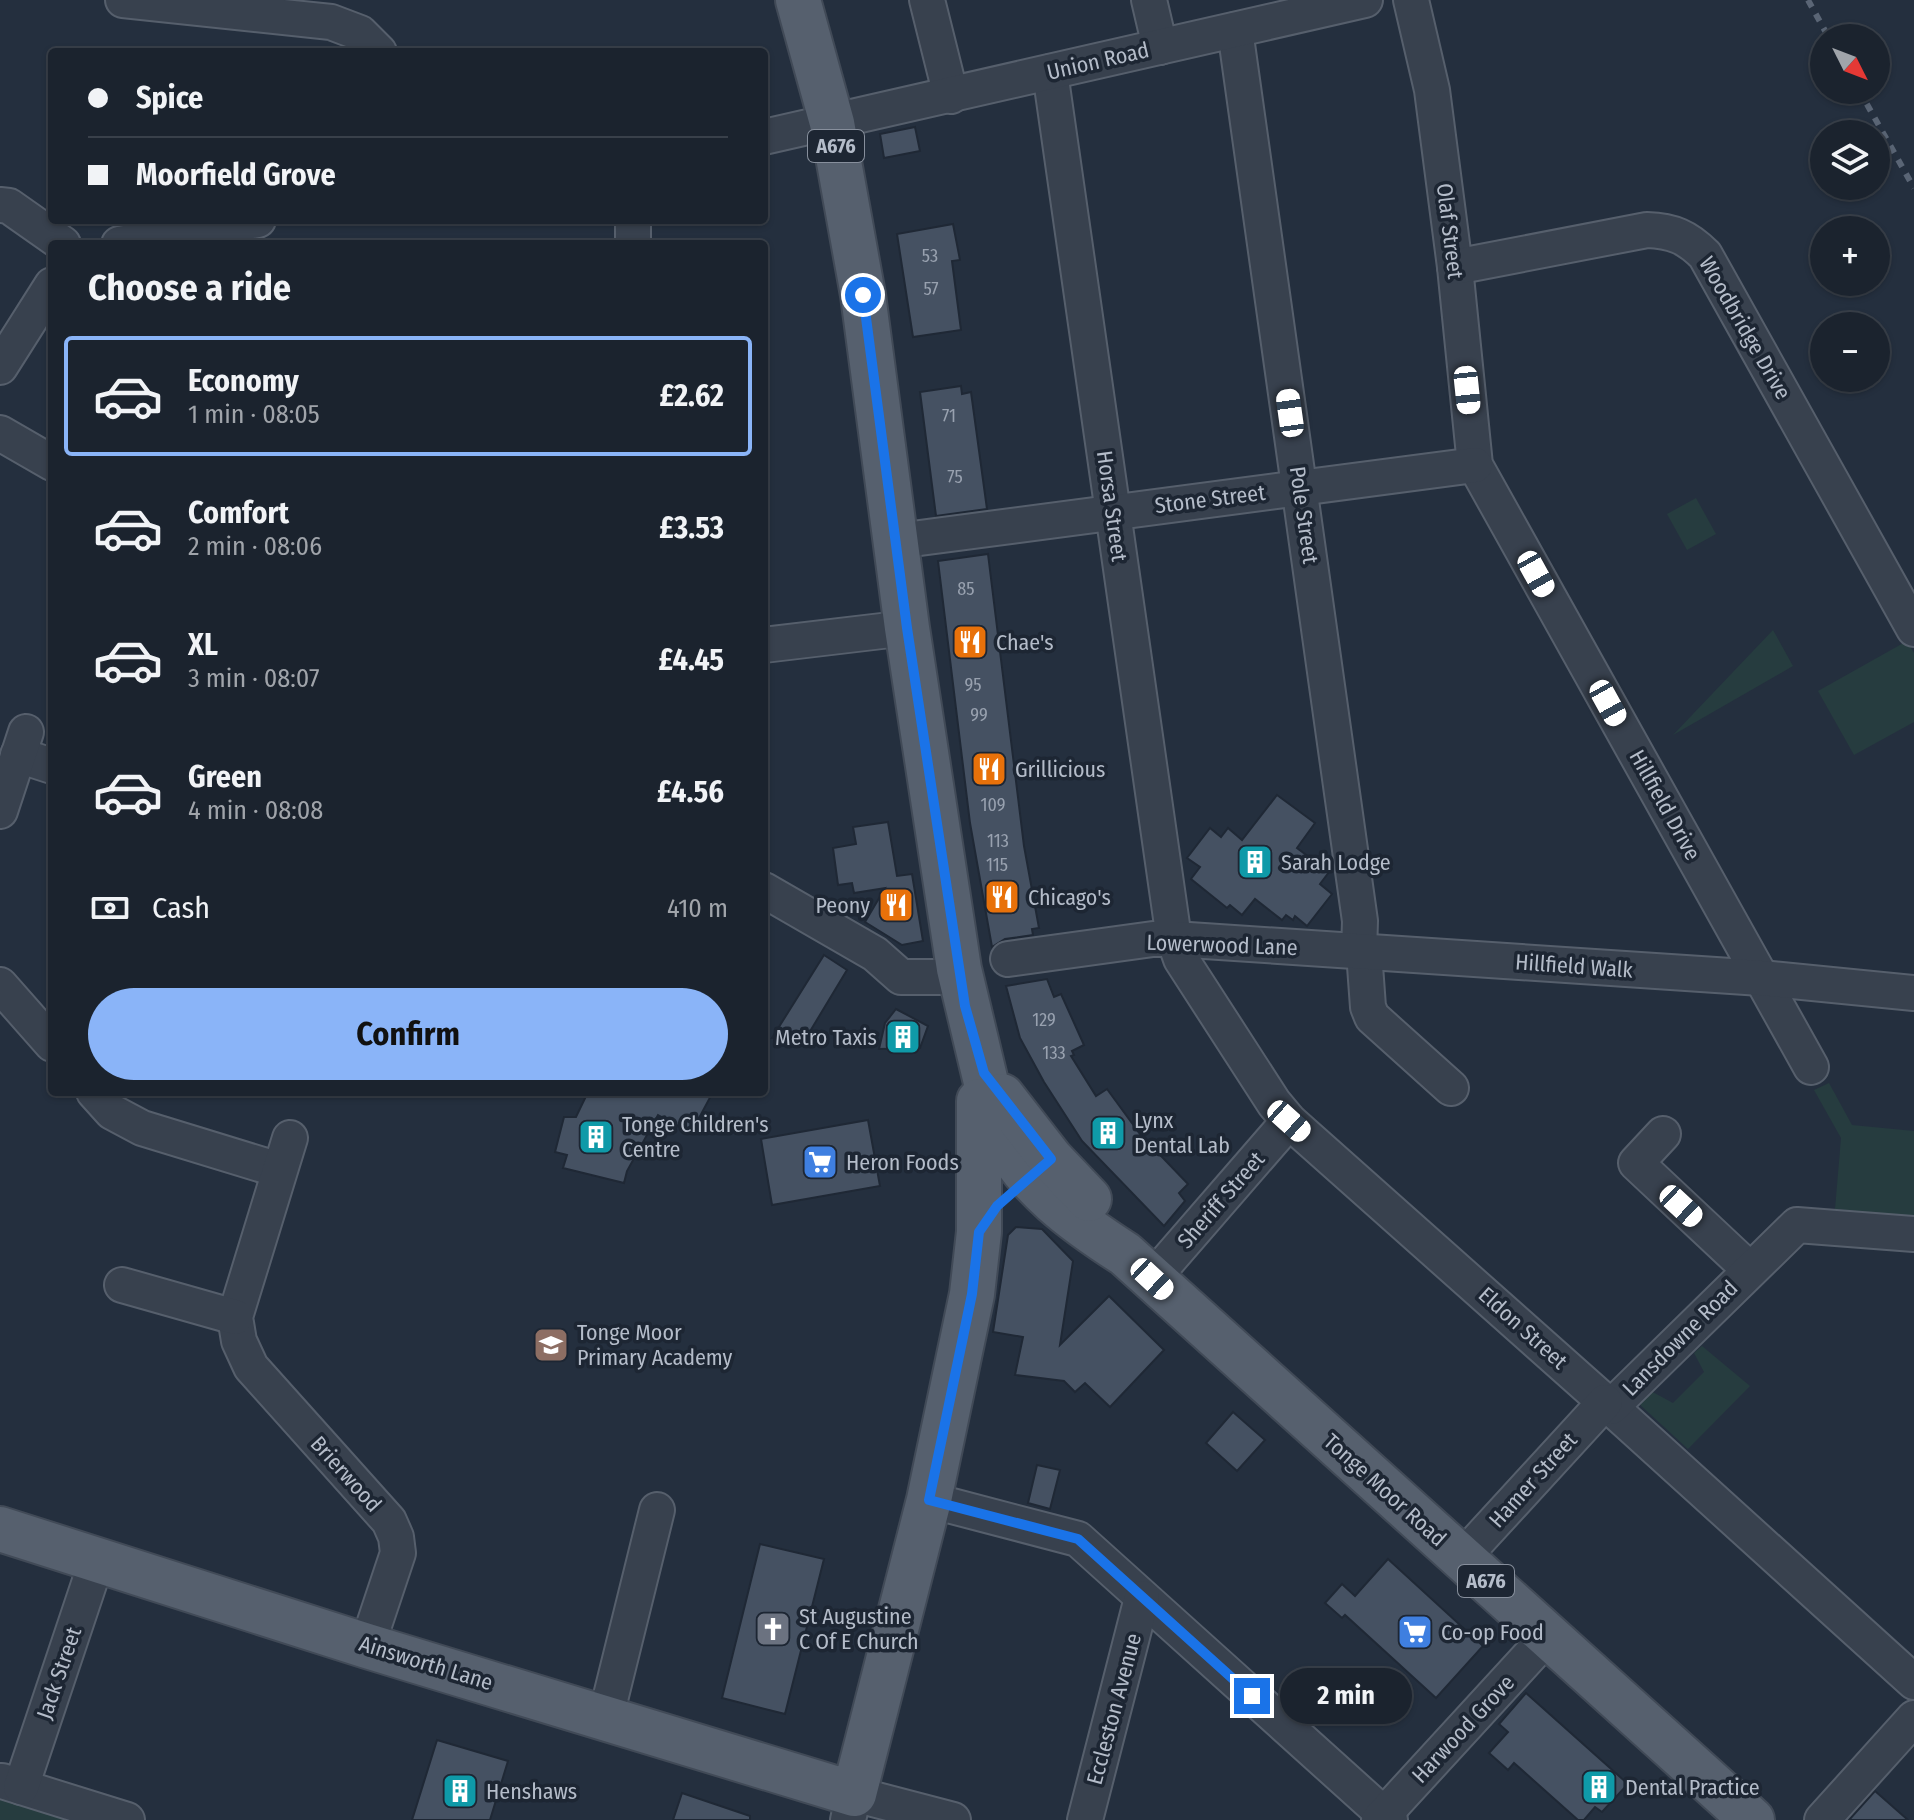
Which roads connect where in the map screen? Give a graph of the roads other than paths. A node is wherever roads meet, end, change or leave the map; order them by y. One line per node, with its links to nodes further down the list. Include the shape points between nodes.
1 (123, 0): 9 (street, via 331,22 360,33)
2 (798, 0): 12 (main road, Tonge Moor Road / A676)
3 (927, 0): 11 (street)
4 (1149, 0): 8 (street)
5 (1365, 0): 7 (street, Union Road)
6 (1411, 0): 18 (street, Olaf Street, via 1432,90)
7 (1235, 30): 8 (street, Union Road); 24 (street, Pole Street)
8 (1160, 47): 10 (street, Union Road)
9 (375, 48)
10 (1050, 72): 11 (street, Union Road); 25 (street, Horsa Street)
11 (951, 96): 12 (street, Union Road)
12 (832, 123): 13 (street, Union Road); 26 (main road, Tonge Moor Road / A676, via 863,295)
13 (768, 136)
14 (0, 205): 16 (street)
15 (235, 224): 17 (street)
16 (57, 240)
17 (142, 240)
18 (1455, 267): 23 (street, Olaf Street); 28 (street, Woodbridge Drive, via 1647,230 1690,239 1705,255)
19 (48, 291): 20 (street)
20 (0, 367)
21 (0, 433): 22 (street)
22 (48, 461)
23 (1475, 465): 24 (street, Stone Street); 37 (street, Hillfield Drive)
24 (1300, 488): 25 (street, Stone Street); 34 (street, Pole Street, via 1360,921)
25 (1113, 512): 26 (street, Stone Street); 33 (street, Horsa Street)
26 (897, 541): 27 (main road, Tonge Moor Road / A676)
27 (907, 628): 29 (street); 36 (main road, Tonge Moor Road / A676)
28 (1914, 629)
29 (768, 645)
30 (48, 763): 31 (street, via 22,744)
31 (0, 811)
32 (768, 892): 36 (street, via 875,954 901,977)
33 (1174, 939): 34 (street, Lowerwood Lane); 35 (street, Lowerwood Lane); 45 (street, Eldon Street, via 1190,976)
34 (1370, 953): 37 (street, Hillfield Walk); 43 (street, Pole Street, via 1372,1017)
35 (1008, 959)
36 (960, 977): 41 (main road, Tonge Moor Road / A676)
37 (1761, 978): 39 (street); 42 (street, Hillfield Drive)
38 (0, 985): 40 (street)
39 (1914, 993)
40 (48, 1039)
41 (982, 1066): 48 (main road, Tonge Moor Road / A676); 50 (main road)
42 (1811, 1067)
43 (1451, 1088)
44 (98, 1096): 49 (street, via 112,1112 142,1128)
45 (1289, 1121): 52 (street, Sheriff Street); 56 (street, Eldon Street)
46 (1663, 1134): 53 (street, Lansdowne Road, via 1636,1163)
47 (290, 1138): 49 (street)
48 (1040, 1168): 50 (main road, via 997,1206); 52 (main road, Tonge Moor Road / A676, via 1094,1205)
49 (279, 1170): 55 (street)
50 (979, 1232): 57 (main road, via 972,1294)
51 (1914, 1234): 53 (street, Lansdowne Road, via 1797,1225)
52 (1139, 1267): 60 (main road, Tonge Moor Road / A676)
53 (1750, 1270): 56 (street, Lansdowne Road)
54 (122, 1285): 55 (street)
55 (235, 1317): 64 (street, Brierwood, via 251,1367 389,1521 396,1537 398,1553)
56 (1608, 1404): 60 (street, Hamer Street); 65 (street, Eldon Street)
57 (929, 1500): 62 (street, via 1078,1539); 69 (main road)
58 (657, 1510): 66 (street, via 632,1561)
59 (0, 1529): 61 (main road, Ainsworth Lane)
60 (1461, 1559): 63 (main road, Tonge Moor Road / A676)
61 (97, 1560): 64 (main road, Ainsworth Lane); 68 (street, Jack Street)
62 (1142, 1598): 70 (street); 73 (street, Eccleston Avenue)
63 (1547, 1637): 70 (street, Harwood Grove); 74 (main road, Tonge Moor Road / A676)
64 (367, 1646): 66 (main road, Ainsworth Lane)
65 (1914, 1682)
66 (606, 1716): 69 (main road, Ainsworth Lane)
67 (1914, 1718): 75 (street)
68 (10, 1783): 71 (street)
69 (851, 1807): 72 (street)
70 (1385, 1818)
71 (127, 1820)
72 (953, 1820)
73 (1085, 1820)
74 (1752, 1820)
75 (1822, 1820)

